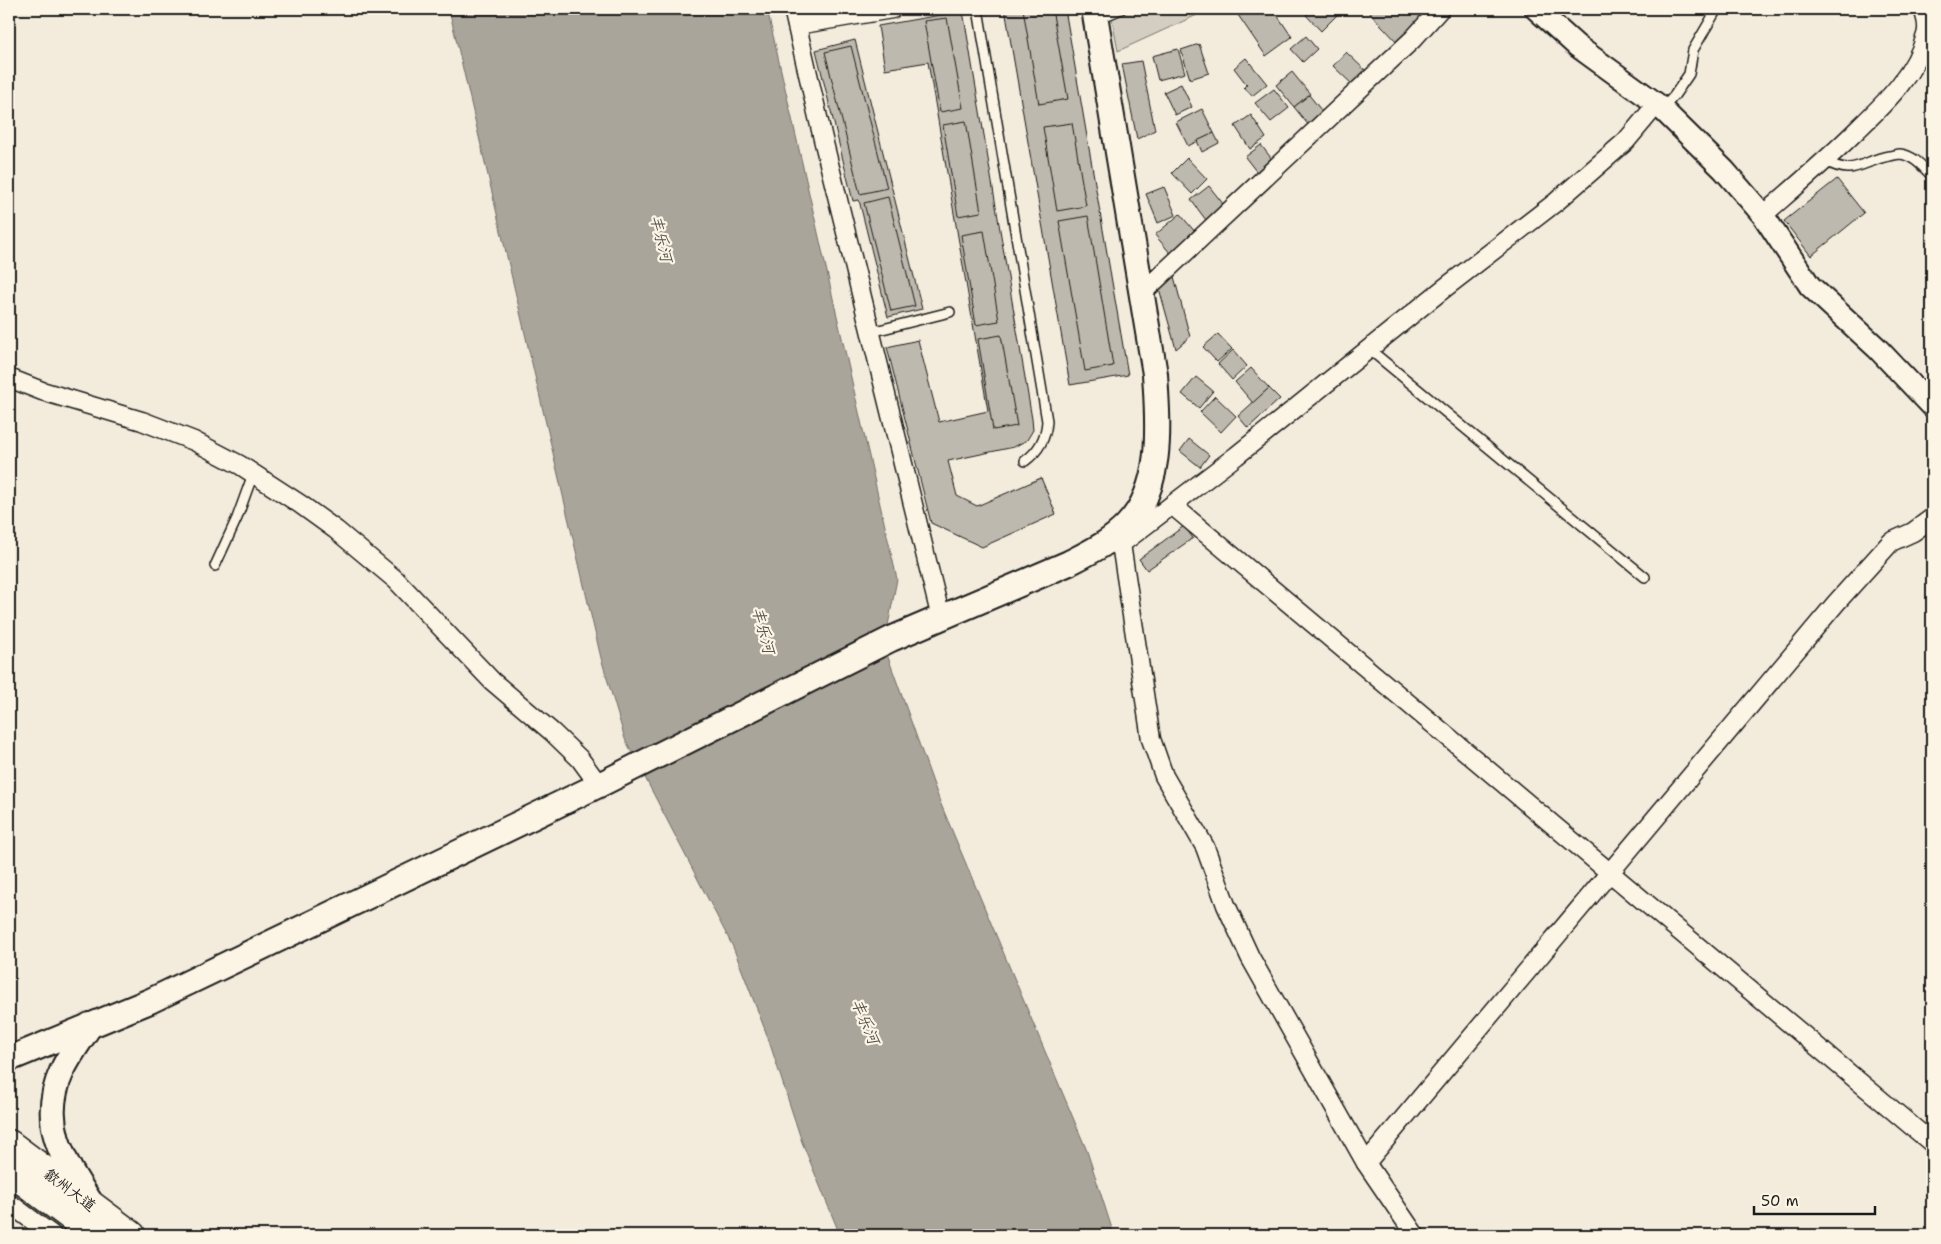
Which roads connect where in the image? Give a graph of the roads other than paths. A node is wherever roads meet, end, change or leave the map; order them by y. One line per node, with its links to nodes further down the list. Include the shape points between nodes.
1 (892, 9): 9 (street)
2 (978, 9): 20 (lane, via 1048,421 1041,444)
3 (1120, 9): 8 (lane)
4 (1440, 9): 14 (street, via 1413,39)
5 (1536, 9): 10 (street, via 1577,46)
6 (1717, 9): 10 (lane, via 1693,50 1689,74 1674,96)
7 (1923, 9): 11 (street, via 1927,21 1926,34 1911,68 1890,96)
8 (1095, 14): 14 (main road)
9 (795, 17): 16 (street)
10 (1660, 107): 13 (street); 17 (street, via 1556,202)
11 (1826, 161): 12 (lane, via 1841,168 1854,169 1900,154 1915,160); 13 (street)
12 (1932, 176)
13 (1764, 215): 19 (street, via 1810,286 1877,348)
14 (1143, 292): 25 (main road, via 1157,403 1152,474 1136,515)
15 (950, 312): 16 (lane)
16 (870, 332): 28 (street)
17 (1369, 349): 22 (street); 27 (lane)
18 (9, 378): 21 (street, via 168,430 217,452)
19 (1932, 406)
20 (1025, 461)
21 (253, 474): 26 (lane); 29 (street, via 336,530 396,580 492,680 573,752)
22 (1172, 505): 24 (street); 30 (street)
23 (1932, 518): 30 (street, via 1891,542)
24 (1121, 544): 25 (street); 35 (street, via 1151,739 1164,776 1205,847 1226,905 1250,957)
25 (1097, 549): 28 (main road)
26 (215, 566)
27 (1645, 577)
28 (941, 618): 29 (main road, via 891,639)
29 (599, 785): 31 (main road, via 159,997)
30 (1611, 872): 33 (street); 35 (street)
31 (90, 1025): 32 (main road); 38 (main road, via 61,1072 54,1096 52,1121 69,1170)
32 (9, 1059)
33 (1932, 1143)
34 (9, 1144): 38 (highway, 歙州大道)
35 (1366, 1163): 42 (street)
36 (9, 1170): 40 (highway, 歙州大道)
37 (9, 1203): 39 (street)
38 (94, 1208): 41 (highway, 歙州大道)
39 (52, 1235)
40 (96, 1235)
41 (131, 1235)
42 (1415, 1235)

